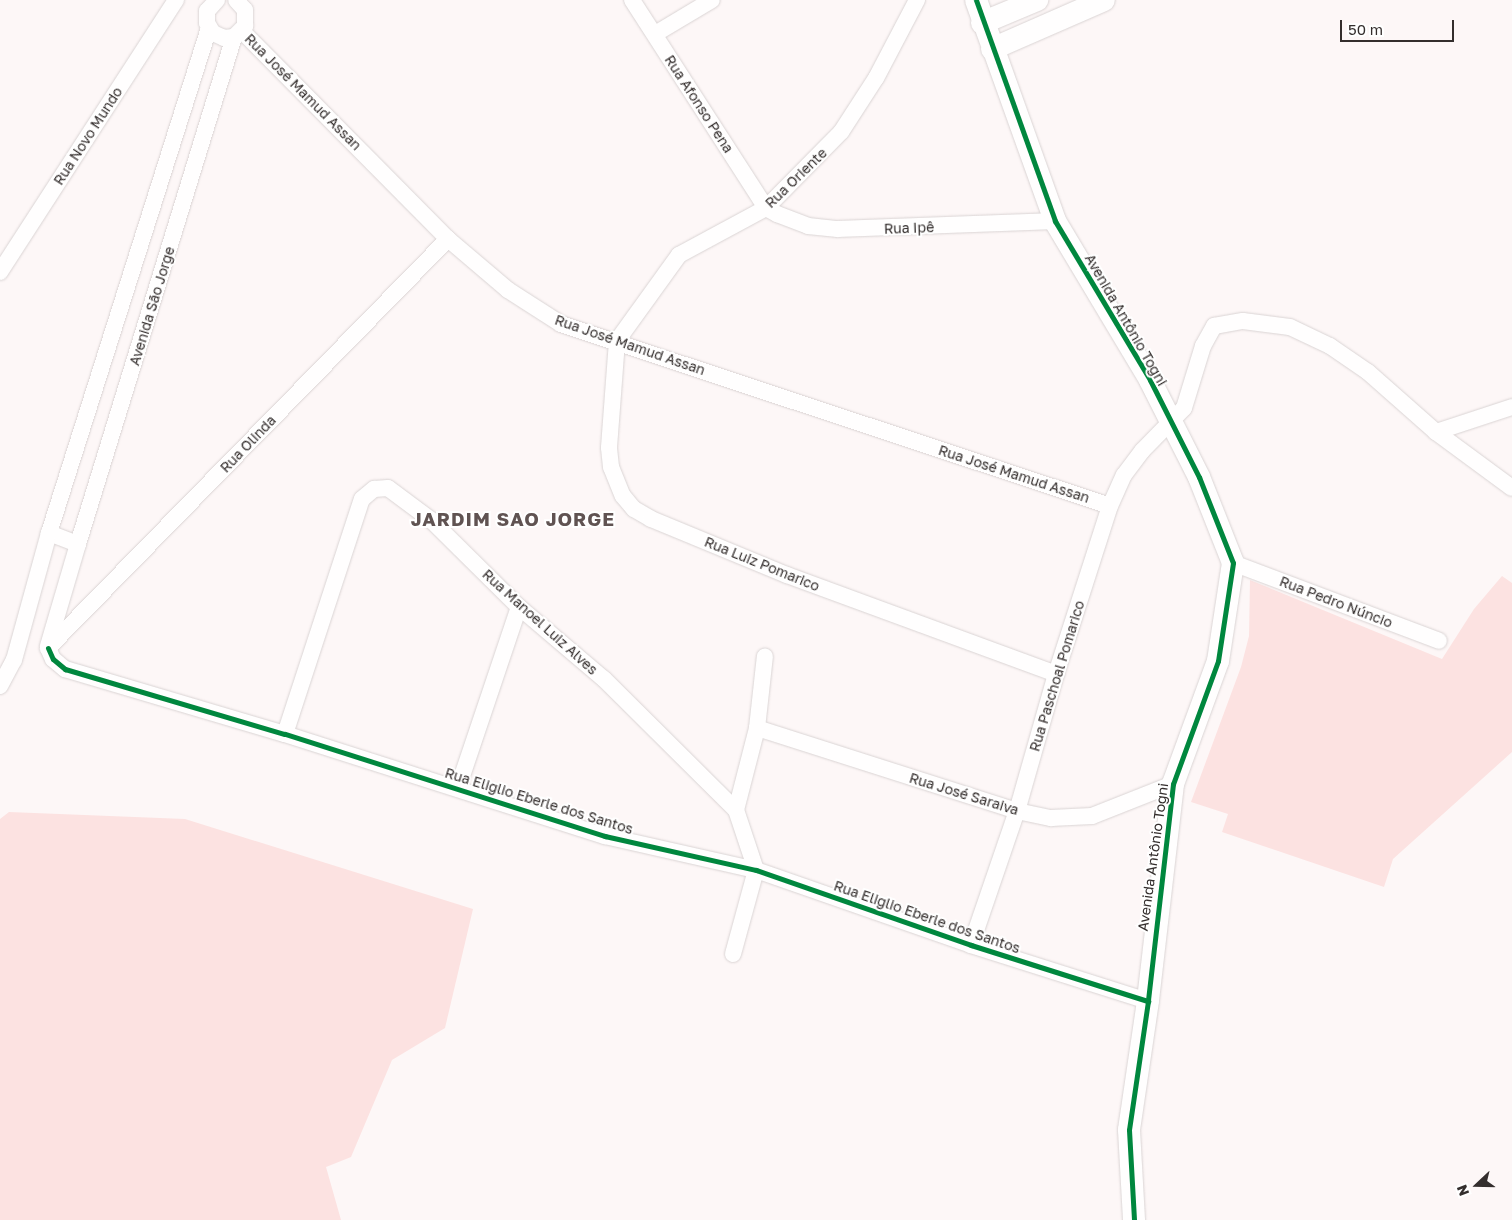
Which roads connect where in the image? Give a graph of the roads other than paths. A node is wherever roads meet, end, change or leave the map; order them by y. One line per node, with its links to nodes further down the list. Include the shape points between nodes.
1 (176, 0): 18 (street, Rua Novo Mundo)
2 (632, 0): 13 (street, Rua Afonso Pena)
3 (712, 0): 13 (street)
4 (917, 0): 15 (street, Rua Oriente, via 876,78 841,132)
5 (976, 0): 10 (street, Avenida Antônio Togni)
6 (1037, 0): 10 (street)
7 (1104, 0): 14 (street)
8 (213, 1): 11 (street, via 207,11)
9 (242, 3): 12 (street, Avenida São Jorge, via 246,21)
10 (982, 23): 14 (street, Avenida Antônio Togni)
11 (209, 28): 12 (street, via 218,36); 25 (street)
12 (238, 34): 17 (street, Rua José Mamud Assan); 26 (street, Avenida São Jorge)
13 (655, 34): 15 (street, Rua Afonso Pena)
14 (992, 49): 16 (street, Avenida Antônio Togni)
15 (766, 208): 16 (street, Rua Ipê, via 808,226 838,229); 19 (street, Rua Oriente, via 679,256)
16 (1055, 221): 21 (street, Avenida Antônio Togni, via 1150,380)
17 (448, 239): 19 (street, Rua José Mamud Assan, via 508,290 561,324); 30 (street, Rua Olinda)
18 (0, 272)
19 (617, 341): 24 (street, Rua José Mamud Assan); 32 (street, Rua Luiz Pomarico, via 609,448 617,485 634,509 651,520 787,575)
20 (1512, 406): 22 (street)
21 (1172, 424): 22 (street, Rua Paschoal Pomarico, via 1184,408 1211,329 1224,322 1243,321 1290,327 1330,346 1368,372); 24 (street, Rua Paschoal Pomarico, via 1142,451); 27 (street, Avenida Antônio Togni, via 1199,477)
22 (1436, 432): 23 (street)
23 (1512, 488)
24 (1110, 506): 32 (street, Rua Paschoal Pomarico)
25 (49, 533): 26 (street); 33 (street, via 14,660)
26 (78, 544): 30 (street, Avenida São Jorge)
27 (1233, 563): 29 (street, Rua Pedro Núncio); 36 (street, Avenida Antônio Togni, via 1218,661)
28 (519, 607): 35 (street, Rua Manoel Luiz Alves, via 431,520 388,488 374,489 362,499); 37 (street); 38 (street, Rua Manoel Luiz Alves, via 604,679)
29 (1439, 641)
30 (48, 648): 35 (street, Rua Eliglio Eberle dos Santos, via 56,663 65,669)
31 (765, 656): 34 (street)
32 (1056, 674): 39 (street, Rua Paschoal Pomarico)
33 (0, 686)
34 (757, 728): 38 (street); 39 (street, Rua José Saraiva)
35 (285, 734): 37 (street, Rua Eliglio Eberle dos Santos)
36 (1173, 784): 39 (street, Rua José Saraiva, via 1092,816 1051,818); 43 (street, Avenida Antônio Togni)
37 (458, 788): 40 (street, Rua Eliglio Eberle dos Santos, via 605,836)
38 (736, 810): 40 (street)
39 (1018, 812): 41 (street, Rua Paschoal Pomarico)
40 (756, 870): 41 (street, Rua Eliglio Eberle dos Santos); 42 (street)
41 (972, 945): 43 (street, Rua Eliglio Eberle dos Santos)
42 (733, 954)
43 (1148, 1000): 44 (street, Avenida Antônio Togni, via 1128,1130)
44 (1134, 1220)

